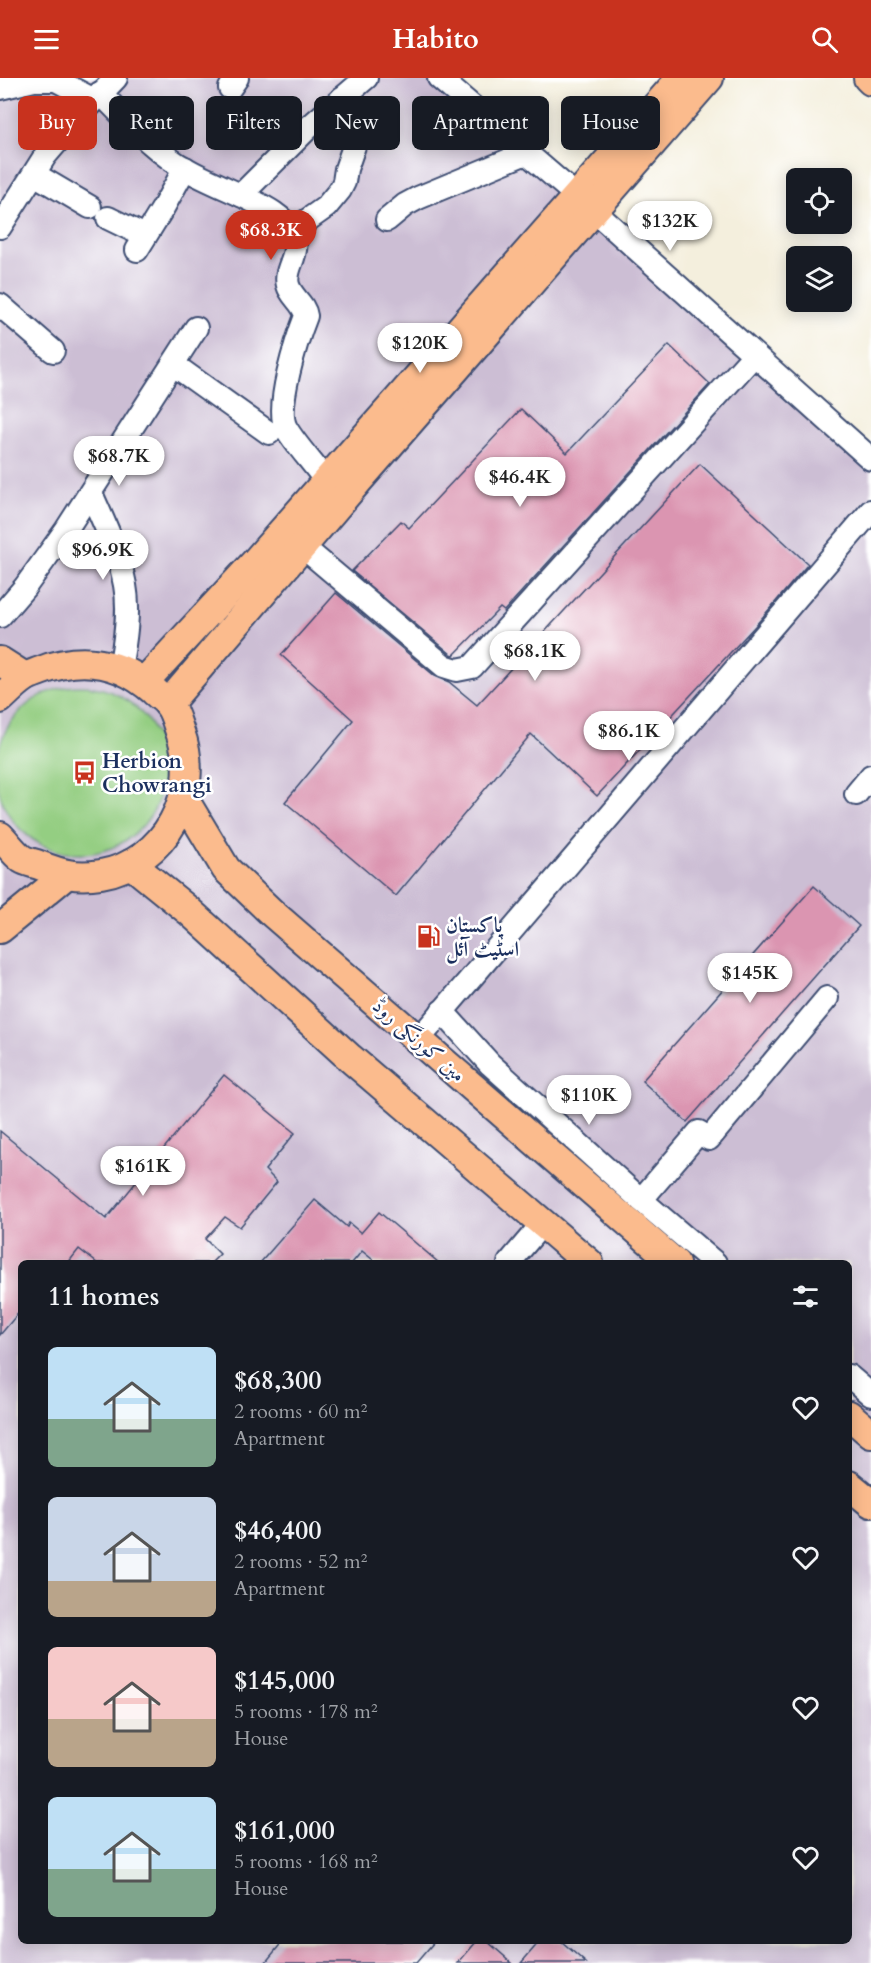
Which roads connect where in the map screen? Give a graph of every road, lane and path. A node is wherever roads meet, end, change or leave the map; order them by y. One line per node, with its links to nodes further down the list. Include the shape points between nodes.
1 (366, 78): 7 (street)
2 (440, 78): 10 (street)
3 (681, 78): 14 (main road)
4 (709, 78): 14 (main road)
5 (0, 88): 6 (street, via 34,80 56,80)
6 (103, 90): 11 (street, via 147,140); 12 (street)
7 (344, 96)
8 (314, 122): 13 (street)
9 (353, 150): 17 (street, via 340,190 326,207)
10 (526, 153): 14 (street); 15 (street, via 418,198)
11 (185, 168): 12 (street, via 141,243); 13 (street)
12 (34, 174): 16 (street)
13 (241, 195): 17 (street, via 269,209)
14 (585, 203): 21 (street); 25 (main road); 28 (main road)
15 (387, 220)
16 (0, 227)
17 (292, 231): 25 (street, via 295,255 286,282 306,316 282,410 286,427)
18 (0, 305): 20 (street)
19 (196, 328): 22 (street)
20 (53, 351)
21 (754, 355): 24 (street); 28 (street, via 472,667 458,670 444,666)
22 (174, 365): 23 (street); 26 (street)
23 (269, 433)
24 (871, 459)
25 (326, 480): 31 (main road, via 256,561)
26 (91, 493): 29 (street); 31 (street, via 112,540 125,586)
27 (871, 511): 43 (street)
28 (303, 547): 34 (main road)
29 (0, 616)
30 (0, 661): 32 (main road)
31 (132, 675): 32 (main road, via 95,663 59,664); 34 (main road)
32 (25, 677): 33 (main road)
33 (0, 699)
34 (168, 704): 37 (main road, via 185,744 188,772)
35 (871, 776): 36 (street)
36 (856, 794)
37 (184, 800): 39 (main road, via 164,837); 44 (main road, مین کورنگی روڈ, via 226,869)
38 (0, 836): 40 (main road, via 22,858)
39 (131, 864): 40 (main road, via 88,876); 46 (main road, via 189,911 350,1059)
40 (66, 875): 41 (main road)
41 (0, 929)
42 (827, 998): 45 (street, via 709,1139 699,1132)
43 (442, 1011): 44 (street); 45 (street, via 490,1064)
44 (418, 1040): 49 (main road, مین کورنگی روڈ)
45 (641, 1200): 50 (street)
46 (543, 1223): 47 (street); 48 (main road)
47 (512, 1260)
48 (586, 1260)
49 (672, 1260)
50 (711, 1260)
51 (852, 1379): 52 (street)
52 (871, 1395)
53 (852, 1418): 54 (main road)
54 (871, 1434)
55 (852, 1487): 56 (main road)
56 (871, 1503)

